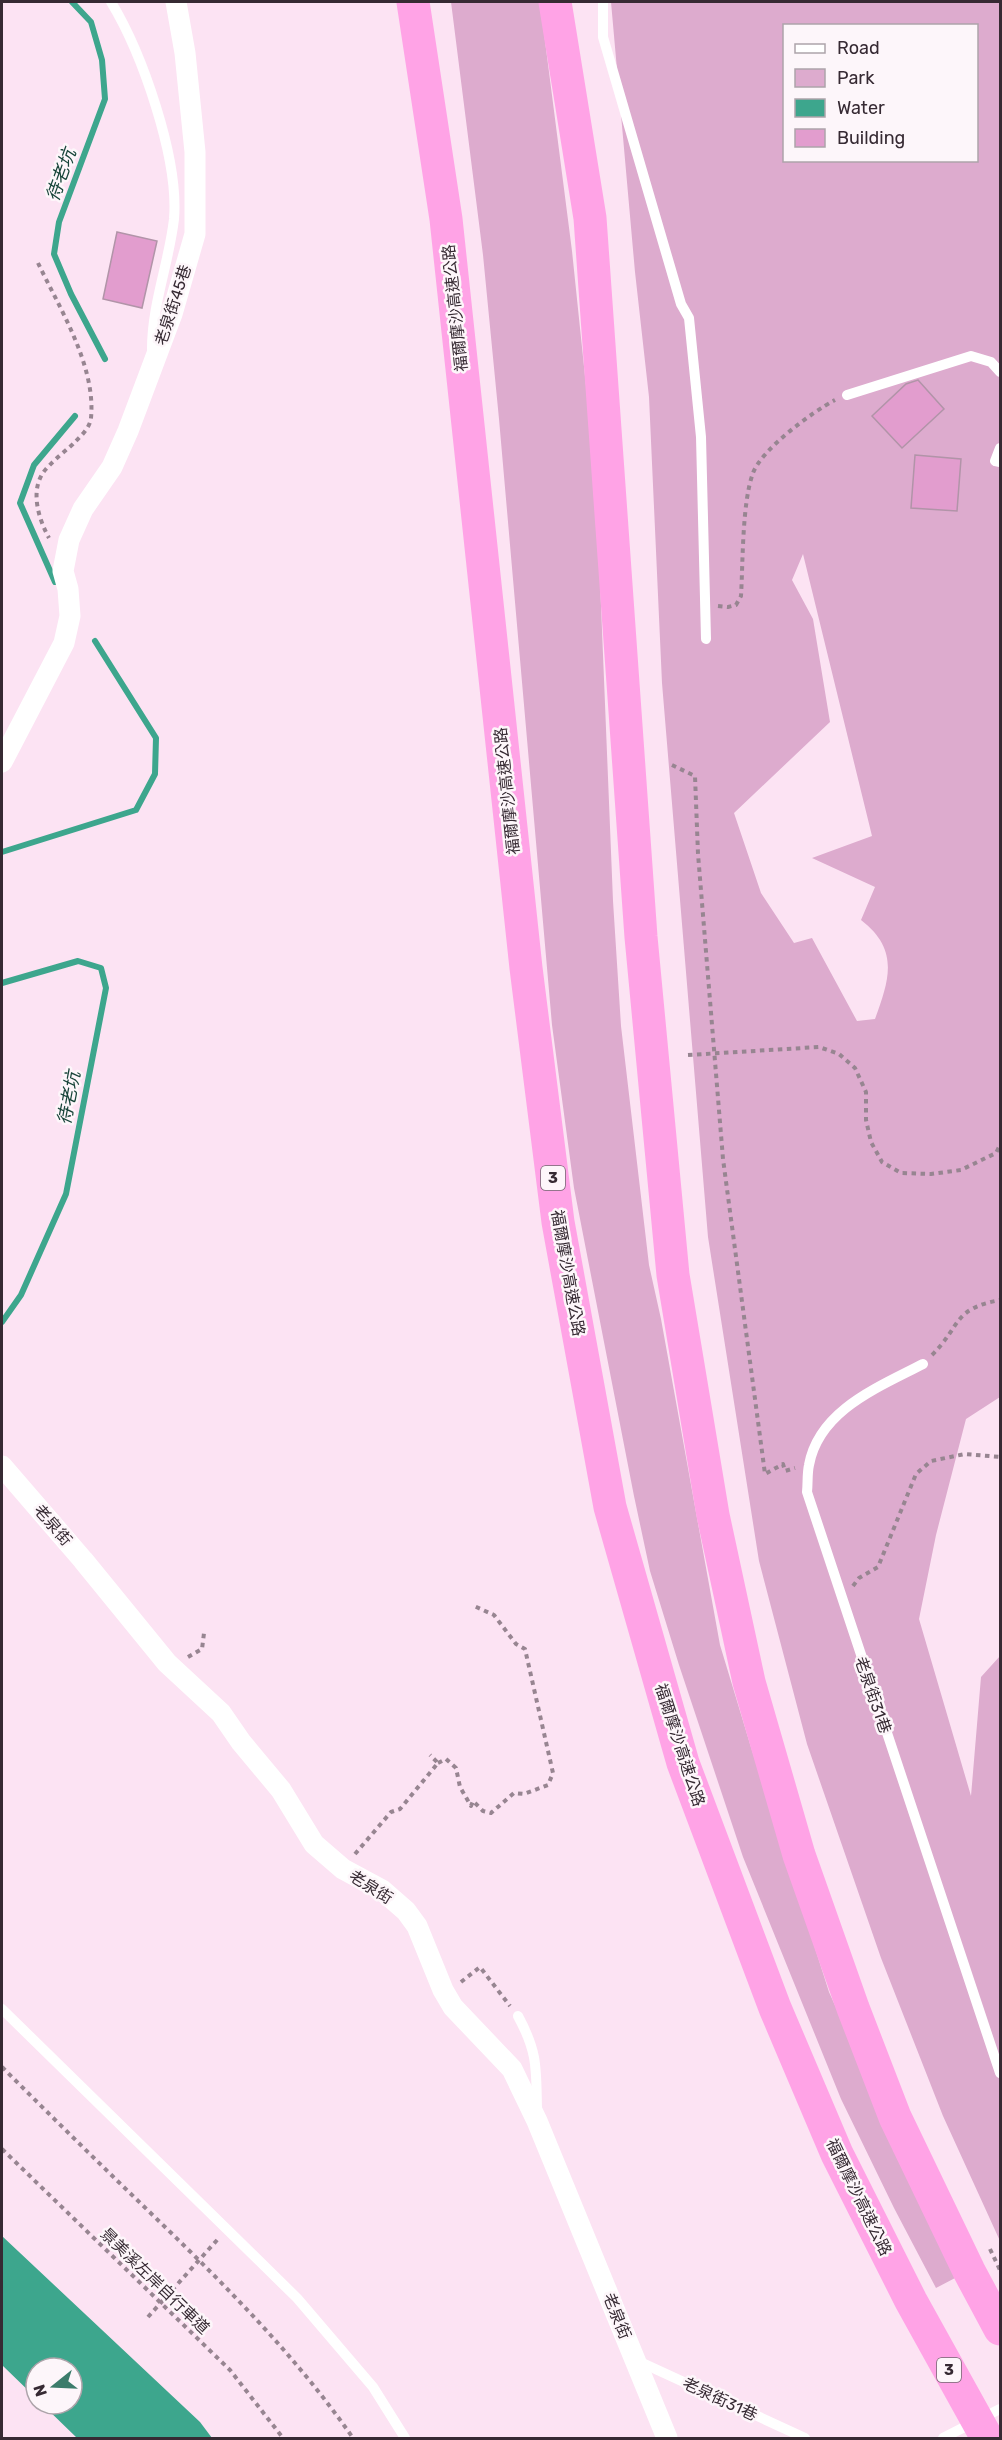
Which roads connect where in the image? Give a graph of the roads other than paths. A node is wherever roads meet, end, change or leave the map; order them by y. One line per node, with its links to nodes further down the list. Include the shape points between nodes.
1 (111, 2): 8 (lane, via 138,58 173,178 174,219 152,323)
2 (177, 2): 8 (street, 老泉街45巷, via 195,152 195,234)
3 (413, 2): 28 (highway, 福爾摩沙高速公路 / 3, via 446,219 525,956 558,1222 610,1507 683,1763 776,2008 837,2154)
4 (555, 2): 7 (highway)
5 (576, 2): 7 (highway)
6 (603, 2): 13 (lane, via 603,37 681,304 689,318 701,437)
7 (590, 218): 21 (highway, via 642,949 673,1275 713,1515 748,1682 799,1855 895,2117)
8 (152, 367): 14 (street, 老泉街45巷, via 112,467 83,509 69,540 66,580 70,616 64,643)
9 (1000, 372): 10 (lane, via 991,362 971,356)
10 (847, 395)
11 (1000, 448): 12 (lane, via 995,462)
12 (1000, 462)
13 (706, 639)
14 (2, 762)
15 (922, 1364): 19 (lane, 老泉街31巷, via 863,1395 832,1420 809,1463 807,1492)
16 (2, 1466): 20 (street, 老泉街, via 177,1673 221,1713 287,1798 314,1844 343,1869 382,1890 406,1911 417,1926 453,2007 512,2069)
17 (2, 2009): 24 (lane, via 297,2298 373,2387)
18 (518, 2016): 20 (lane, via 536,2058)
19 (1000, 2073)
20 (537, 2121): 22 (street, 老泉街)
21 (1000, 2329)
22 (635, 2360): 25 (street, 老泉街); 26 (lane, 老泉街31巷)
23 (1000, 2409): 27 (lane)
24 (405, 2439)
25 (667, 2439)
26 (806, 2439)
27 (943, 2439)
28 (987, 2439)

